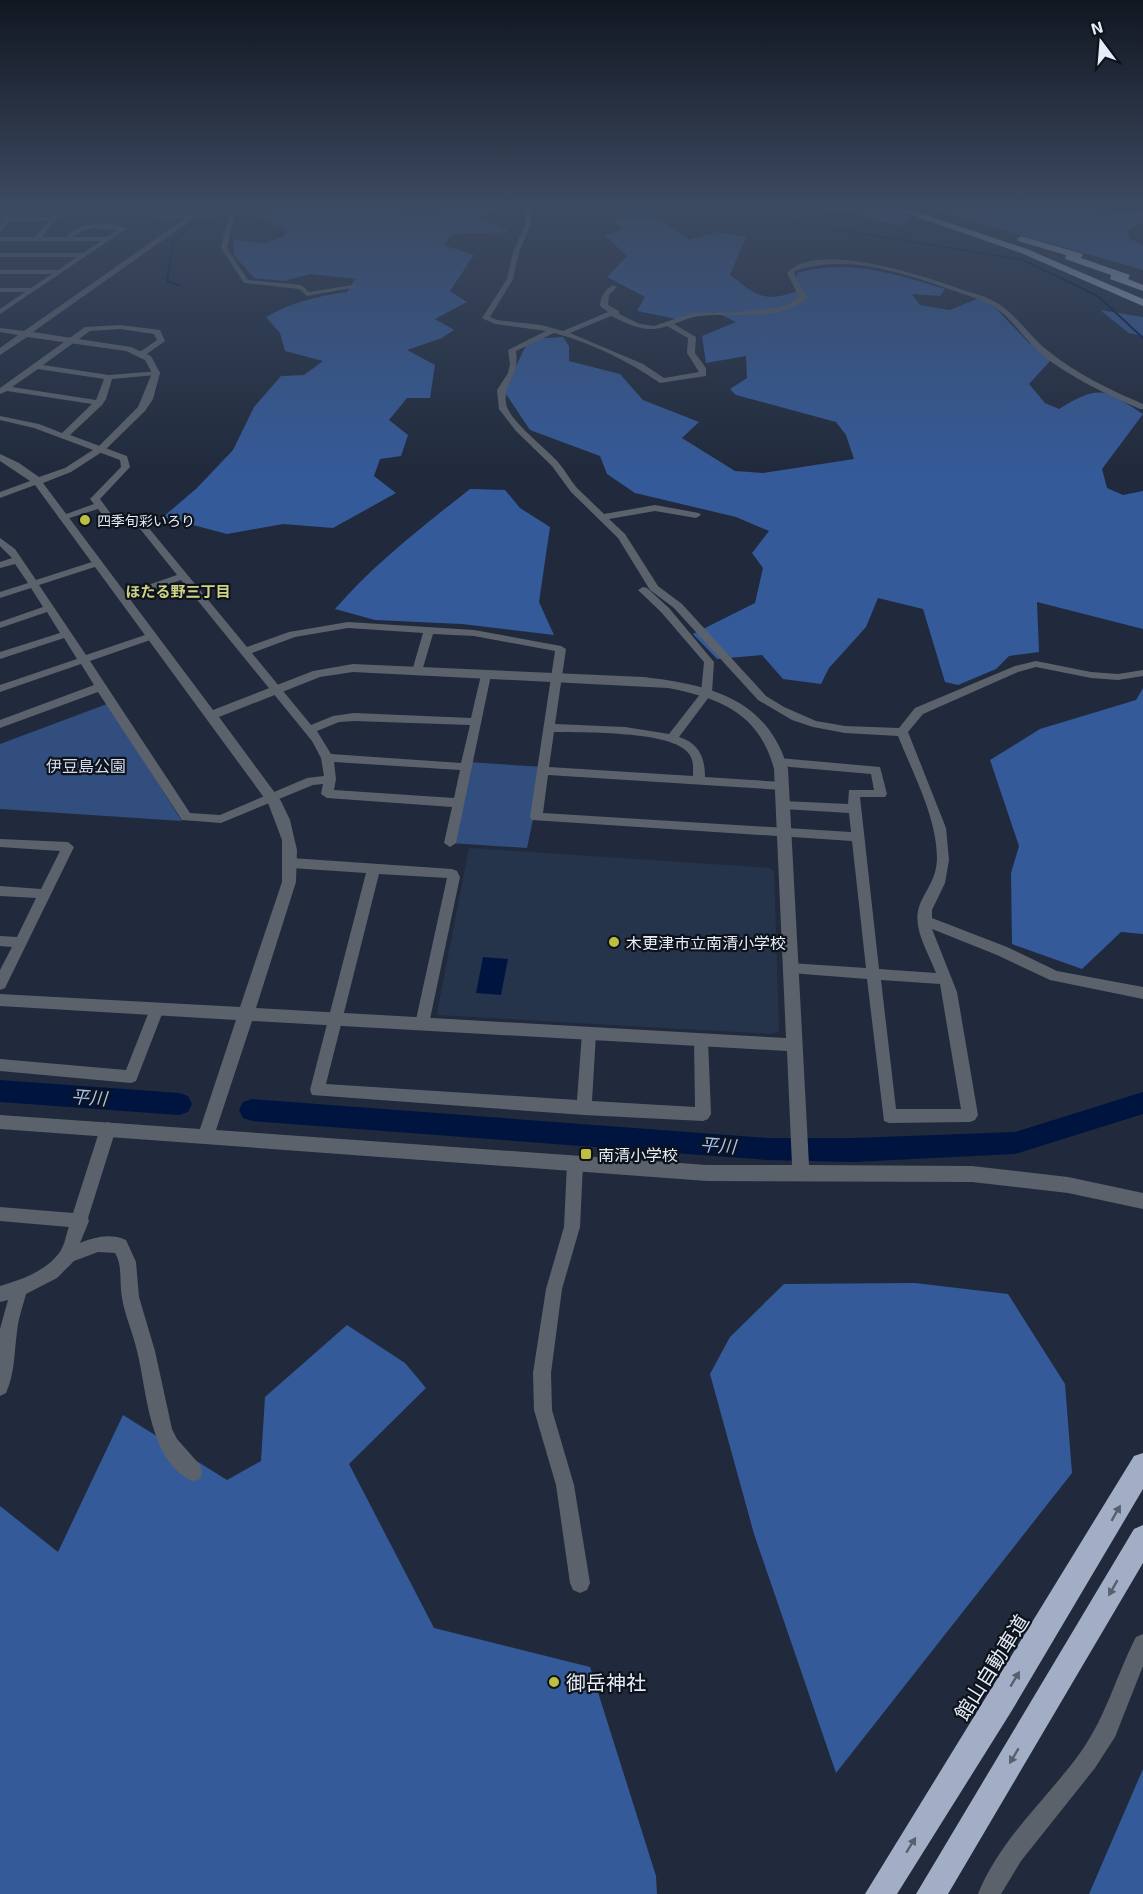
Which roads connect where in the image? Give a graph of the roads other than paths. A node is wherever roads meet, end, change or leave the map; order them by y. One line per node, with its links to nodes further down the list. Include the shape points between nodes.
1 (25, 294): 9 (street)
2 (78, 294): 14 (street)
3 (501, 294): 13 (street, via 486,318)
4 (606, 294): 10 (street, via 604,306)
5 (801, 294): 11 (street, via 803,298 788,308 692,315)
6 (967, 294): 24 (street, via 1005,311 1043,351 1064,365)
7 (1125, 294): 8 (highway)
8 (1140, 301)
9 (0, 311)
10 (616, 313): 11 (street, via 627,322 648,329); 13 (street)
11 (669, 324): 13 (street, via 692,337 691,353 703,374 663,381 640,366)
12 (0, 330): 14 (street)
13 (557, 332): 34 (street, via 512,350 512,373 500,399 519,429)
14 (23, 333): 15 (street); 16 (street); 17 (street)
15 (73, 339): 18 (street); 18 (street, via 88,329 120,327 157,332 161,341); 19 (street)
16 (0, 345)
17 (0, 352)
18 (141, 354): 20 (street, via 153,363)
19 (36, 366): 21 (street); 22 (street)
20 (156, 373): 21 (street); 27 (street, via 142,409)
21 (109, 377): 23 (street)
22 (2, 390): 23 (street)
23 (99, 404): 26 (street)
24 (1143, 407)
25 (0, 418): 26 (street)
26 (65, 435): 27 (street)
27 (102, 448): 29 (street, via 68,470); 31 (street, via 120,454 126,467 95,499)
28 (0, 457): 29 (street)
29 (37, 481): 30 (street); 33 (street)
30 (0, 495)
31 (100, 505): 33 (street); 39 (street, via 108,516 140,523)
32 (696, 515): 34 (street, via 655,508)
33 (63, 517): 37 (street)
34 (603, 517): 65 (street, via 632,548 654,588 690,618 762,698 801,721 825,728)
35 (0, 541): 36 (street, via 9,546)
36 (17, 560): 38 (street); 40 (street)
37 (98, 563): 40 (street); 43 (street)
38 (0, 565)
39 (183, 576): 43 (street); 49 (street)
40 (33, 584): 42 (street); 44 (street)
41 (643, 590): 59 (street, via 709,662)
42 (0, 595)
43 (123, 597): 48 (street)
44 (49, 608): 45 (street); 47 (street)
45 (0, 625)
46 (429, 630): 49 (street, via 372,625 328,627 293,634); 52 (street); 55 (street, via 474,633 561,650)
47 (66, 634): 50 (street); 51 (street)
48 (152, 636): 51 (street); 60 (street)
49 (244, 652): 58 (street)
50 (0, 656)
51 (83, 660): 56 (street); 57 (street)
52 (417, 671): 54 (street); 58 (street, via 353,668 317,674)
53 (1143, 673): 65 (street, via 1091,675 1036,664 1015,669 919,711)
54 (486, 675): 55 (street); 61 (street)
55 (558, 678): 59 (street, via 647,683); 63 (street)
56 (100, 687): 62 (street); 74 (street, via 186,817 221,819)
57 (0, 689)
58 (275, 691): 60 (street); 64 (street)
59 (706, 693): 66 (street); 68 (street, via 736,705 759,725)
60 (210, 716): 74 (street)
61 (476, 722): 64 (street, via 354,717 336,719); 69 (street)
62 (0, 724)
63 (550, 728): 66 (street); 70 (street)
64 (309, 730): 67 (street)
65 (902, 732): 86 (street, via 940,828 942,843 939,883)
66 (673, 737): 72 (street, via 697,757)
67 (328, 758): 69 (street); 71 (street)
68 (779, 762): 73 (street); 77 (street, via 876,770 881,795 853,793)
69 (467, 767): 75 (street)
70 (543, 771): 72 (street); 78 (street, via 536,817)
71 (330, 780): 74 (street, via 311,781); 75 (street, via 327,795)
72 (699, 781): 73 (street)
73 (782, 786): 76 (street)
74 (271, 798): 82 (street, via 288,834)
75 (459, 803): 81 (street)
76 (783, 805): 77 (street); 78 (street)
77 (855, 810): 79 (street)
78 (784, 833): 79 (street); 89 (street)
79 (858, 837): 90 (street)
80 (0, 843): 85 (street, via 68,847)
81 (450, 843)
82 (291, 862): 83 (street); 96 (street, via 289,882)
83 (374, 868): 97 (street); 98 (street, via 454,877)
84 (0, 891): 85 (street)
85 (45, 894): 88 (street)
86 (925, 921): 91 (street); 93 (street, via 1055,976)
87 (0, 941): 88 (street)
88 (21, 942): 92 (street)
89 (790, 968): 90 (street); 101 (street)
90 (873, 974): 91 (street); 91 (street, via 889,1116 970,1115)
91 (945, 979)
92 (0, 984)
93 (1143, 993)
94 (0, 1000): 95 (street)
95 (157, 1009): 96 (street); 102 (street, via 130,1077)
96 (245, 1014): 97 (street); 106 (street)
97 (335, 1019): 98 (street); 103 (street, via 317,1090)
98 (422, 1024): 99 (street)
99 (590, 1034): 100 (street); 103 (street)
100 (701, 1040): 101 (street); 103 (street, via 703,1114)
101 (794, 1045): 108 (street)
102 (0, 1065)
103 (584, 1108)
104 (0, 1122): 105 (street)
105 (108, 1129): 106 (street); 111 (street)
106 (206, 1136): 107 (street)
107 (575, 1164): 108 (street, via 706,1173); 119 (street, via 572,1227 554,1289 542,1373 543,1410 565,1485)
108 (801, 1174): 109 (street, via 972,1174 1068,1185)
109 (1143, 1201)
110 (0, 1214): 111 (street)
111 (81, 1221): 112 (street)
112 (68, 1255): 113 (street, via 51,1272); 117 (street, via 98,1244 120,1245 130,1262 129,1289 149,1361 155,1406 166,1438)
113 (19, 1289): 114 (street); 115 (street)
114 (0, 1294)
115 (0, 1387)
116 (1143, 1465): 121 (highway, 館山自動車道, one-way to 116)
117 (194, 1472)
118 (1143, 1538): 122 (highway, one-way to 122)
119 (580, 1583)
120 (1143, 1644): 123 (street, via 1119,1708 1101,1742 1006,1862)
121 (880, 1894)
122 (931, 1894)
123 (989, 1894)

